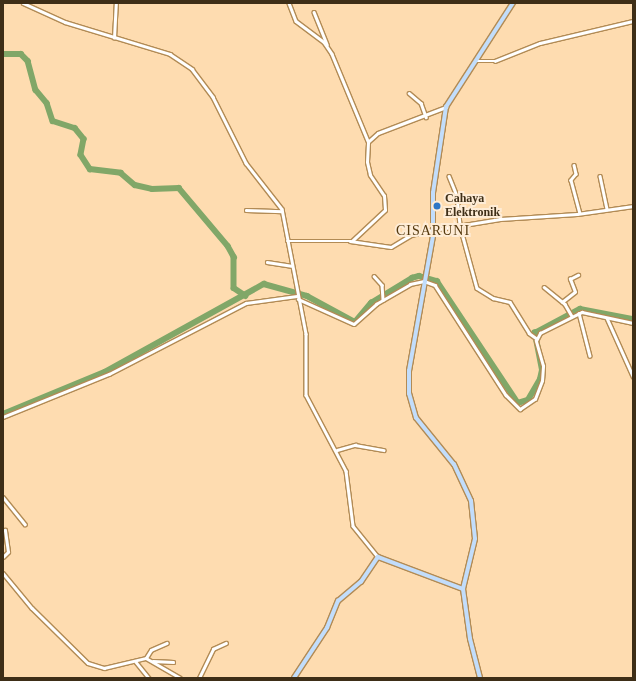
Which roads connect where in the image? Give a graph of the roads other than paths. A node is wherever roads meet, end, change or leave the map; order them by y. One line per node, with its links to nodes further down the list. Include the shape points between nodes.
1 (23, 3): 7 (street, via 51,17)
2 (116, 3): 7 (street)
3 (289, 3): 8 (street, via 296,21)
4 (513, 3): 9 (main road)
5 (314, 12): 8 (street)
6 (633, 21): 9 (street, via 540,43 495,61)
7 (114, 38): 20 (street, via 170,54 192,69 227,120 246,163)
8 (328, 48): 13 (street)
9 (475, 61): 11 (main road)
10 (409, 93): 12 (street, via 421,103)
11 (446, 107): 12 (street); 23 (main road, via 433,193)
12 (426, 117): 13 (street, via 378,133)
13 (368, 142): 25 (street, via 369,168 384,196 385,210)
14 (574, 165): 21 (street, via 576,174 572,180)
15 (449, 176): 22 (street, via 457,196)
16 (600, 176): 18 (street)
17 (633, 206): 18 (street)
18 (607, 209): 21 (street)
19 (246, 210): 20 (street)
20 (282, 211): 24 (street)
21 (580, 213): 22 (street, via 500,218)
22 (460, 226): 23 (street); 39 (street, via 477,288 493,298 510,302 530,335)
23 (433, 230): 25 (street, via 411,235 391,247); 30 (main road)
24 (287, 241): 25 (street); 27 (street)
25 (352, 241)
26 (267, 262): 27 (street)
27 (291, 266): 32 (street)
28 (578, 275): 34 (street, via 570,279 575,292)
29 (374, 276): 33 (street, via 382,285)
30 (424, 278): 33 (street); 39 (street, via 438,287 516,408 530,404 541,385 543,366); 51 (main road, via 412,350 409,394 416,418 454,465 471,501 475,539)
31 (544, 287): 34 (street)
32 (297, 296): 33 (street, via 354,324); 42 (street, via 246,303 109,374); 43 (street, via 306,334 305,390 310,406)
33 (381, 298)
34 (562, 302): 36 (street)
35 (579, 313): 36 (street); 37 (street); 40 (street)
36 (570, 314): 39 (street)
37 (608, 318): 38 (street); 41 (street)
38 (633, 323)
39 (536, 338)
40 (590, 356)
41 (633, 376)
42 (3, 417)
43 (337, 450): 44 (street, via 355,445); 49 (street, via 348,481 353,526)
44 (384, 450)
45 (3, 497): 46 (street)
46 (25, 524)
47 (5, 530): 48 (street, via 8,552)
48 (3, 557)
49 (378, 557): 51 (main road); 61 (main road, via 361,582 336,605 327,628)
50 (3, 573): 56 (street, via 32,608 87,661 104,668)
51 (463, 588): 62 (main road, via 470,639)
52 (166, 643): 54 (street, via 151,650)
53 (226, 643): 60 (street, via 214,648)
54 (146, 658): 55 (street); 56 (street)
55 (153, 661): 57 (street); 59 (street)
56 (136, 662): 58 (street)
57 (173, 662)
58 (149, 678)
59 (180, 678)
60 (200, 678)
61 (294, 678)
62 (480, 678)

